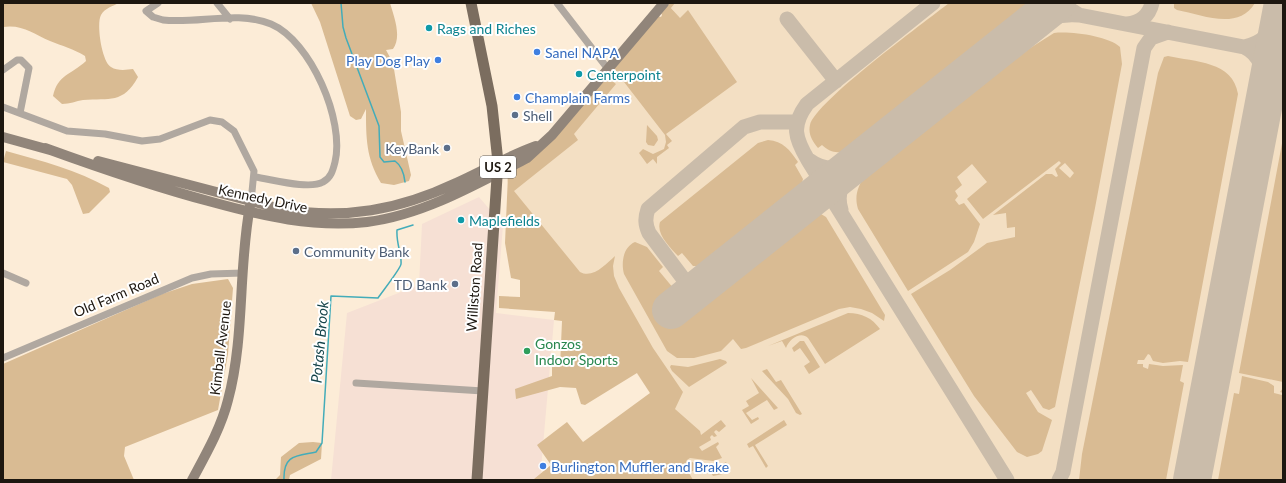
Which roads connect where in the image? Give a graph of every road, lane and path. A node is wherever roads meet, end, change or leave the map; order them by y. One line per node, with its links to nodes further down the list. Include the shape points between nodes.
1 (158, 3): 6 (street, via 146,11 153,17 163,20)
2 (216, 3): 6 (street)
3 (471, 3): 13 (main road, Williston Road / US 2, via 492,106)
4 (557, 3): 7 (street)
5 (664, 3): 7 (main road)
6 (230, 18): 14 (street, via 264,22 285,33 308,59 321,81 335,124 336,158 332,172 324,182 306,185)
7 (608, 69): 13 (main road, via 527,158)
8 (3, 70): 10 (street, via 17,60 21,60 29,68)
9 (3, 107): 10 (street)
10 (20, 113): 14 (street, via 73,132 105,134 142,141 160,139 210,120 222,122 234,131 250,161)
11 (3, 137): 12 (main road, Kennedy Drive)
12 (45, 148): 16 (main road, Kennedy Drive); 18 (main road, Kennedy Drive, via 134,180)
13 (498, 167): 15 (main road, Kennedy Drive); 17 (main road, Kennedy Drive); 24 (main road, Williston Road / US 2)
14 (255, 177): 16 (street)
15 (437, 192): 16 (main road, Kennedy Drive, via 412,202 370,212 299,212); 17 (main road)
16 (251, 202): 18 (main road, Kimball Avenue)
17 (432, 204): 18 (main road, Kennedy Drive, via 368,222 328,224 285,220)
18 (249, 212): 20 (main road, Kimball Avenue)
19 (3, 273): 21 (street)
20 (243, 273): 22 (street, Old Farm Road, via 192,278); 25 (main road, Kimball Avenue, via 236,362 231,389 216,434)
21 (26, 283)
22 (3, 358)
23 (356, 383): 24 (street)
24 (483, 390): 26 (main road, Williston Road / US 2)
25 (192, 480)
26 (477, 480)

